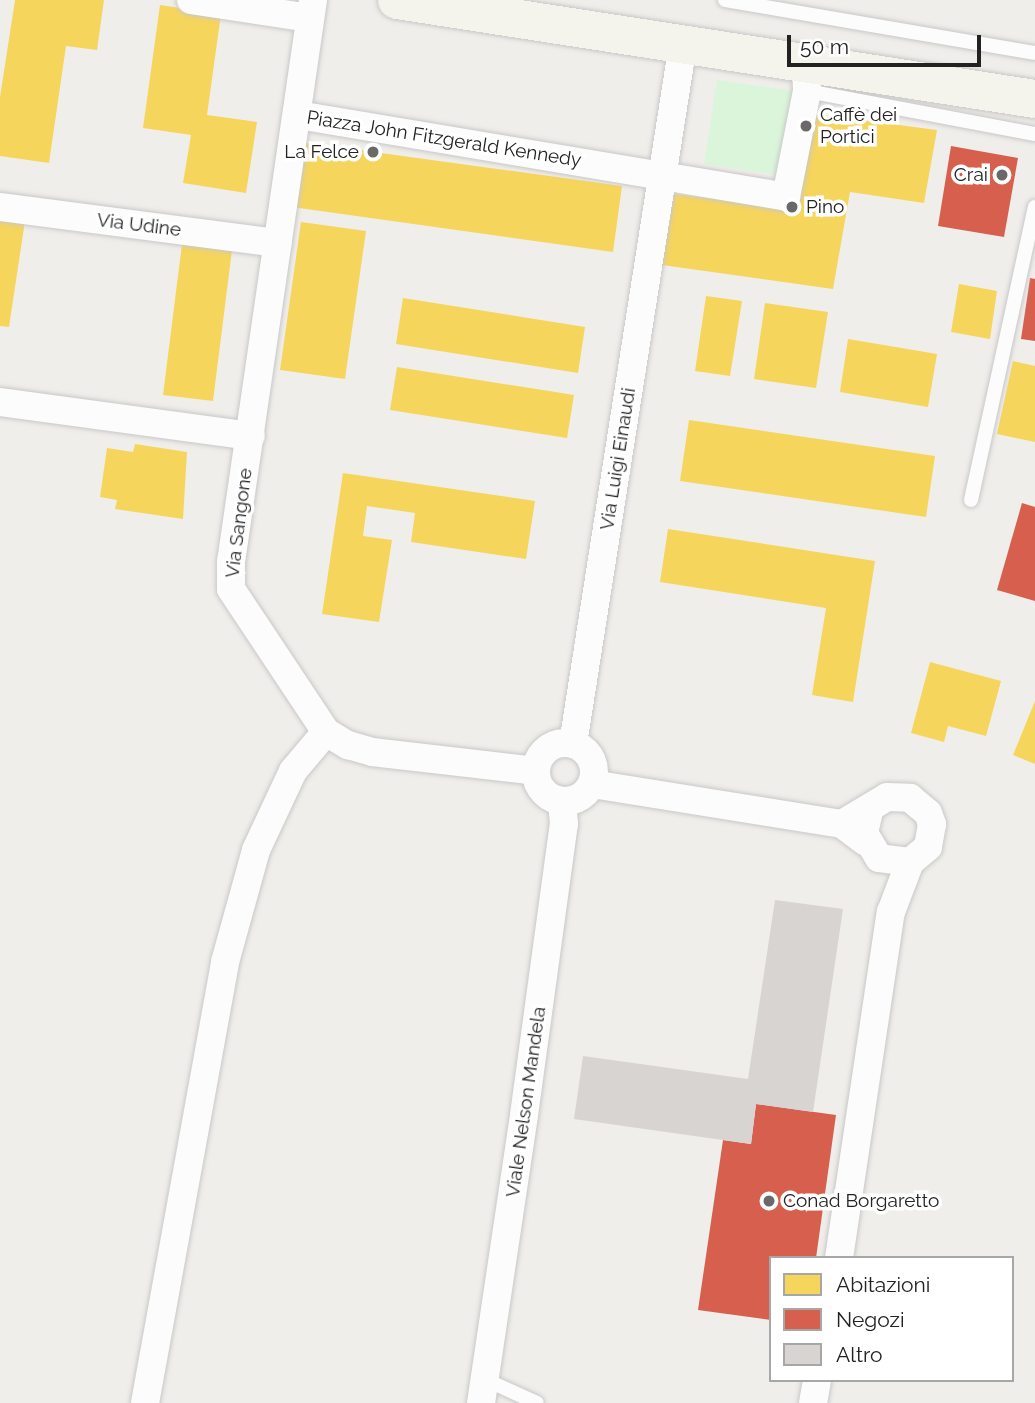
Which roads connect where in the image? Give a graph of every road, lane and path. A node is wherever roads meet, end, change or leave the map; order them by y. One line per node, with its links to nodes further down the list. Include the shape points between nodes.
1 (191, 0): 4 (street)
2 (397, 0): 5 (street)
3 (725, 0): 7 (lane)
4 (312, 9): 10 (street, Piazza John Fitzgerald Kennedy)
5 (539, 11): 6 (street)
6 (683, 44): 8 (street); 12 (street)
7 (1035, 53)
8 (806, 77): 9 (street); 11 (lane); 12 (street, Piazza John Fitzgerald Kennedy, via 786,197)
9 (1035, 99)
10 (298, 115): 12 (street, Piazza John Fitzgerald Kennedy); 15 (street, Via Sangone)
11 (1035, 134)
12 (663, 174): 20 (street, Via Luigi Einaudi)
13 (0, 207): 15 (street, Via Udine)
14 (1035, 207): 18 (lane)
15 (278, 243): 17 (street, Via Sangone)
16 (0, 401): 17 (street)
17 (251, 436): 19 (street, Via Sangone, via 231,589)
18 (971, 500)
19 (326, 732): 21 (street, via 372,752); 32 (street, via 293,771 256,850 232,937)
20 (573, 744): 21 (street, via 548,749); 22 (street, via 593,764)
21 (536, 771): 23 (street, via 547,794)
22 (592, 784): 23 (street, via 580,797); 25 (street)
23 (562, 801): 30 (street, Viale Nelson Mandela, via 562,838)
24 (869, 811): 25 (street); 26 (street); 27 (street, via 887,797 899,795 911,798 928,813 932,824 928,847)
25 (842, 824): 26 (street)
26 (873, 850): 27 (street); 28 (street)
27 (910, 862): 28 (street)
28 (891, 912): 29 (street)
29 (839, 1256)
30 (486, 1370): 33 (street, Viale Nelson Mandela); 34 (lane, via 493,1383)
31 (817, 1382): 35 (street)
32 (145, 1403)
33 (481, 1403)
34 (537, 1403)
35 (813, 1403)

